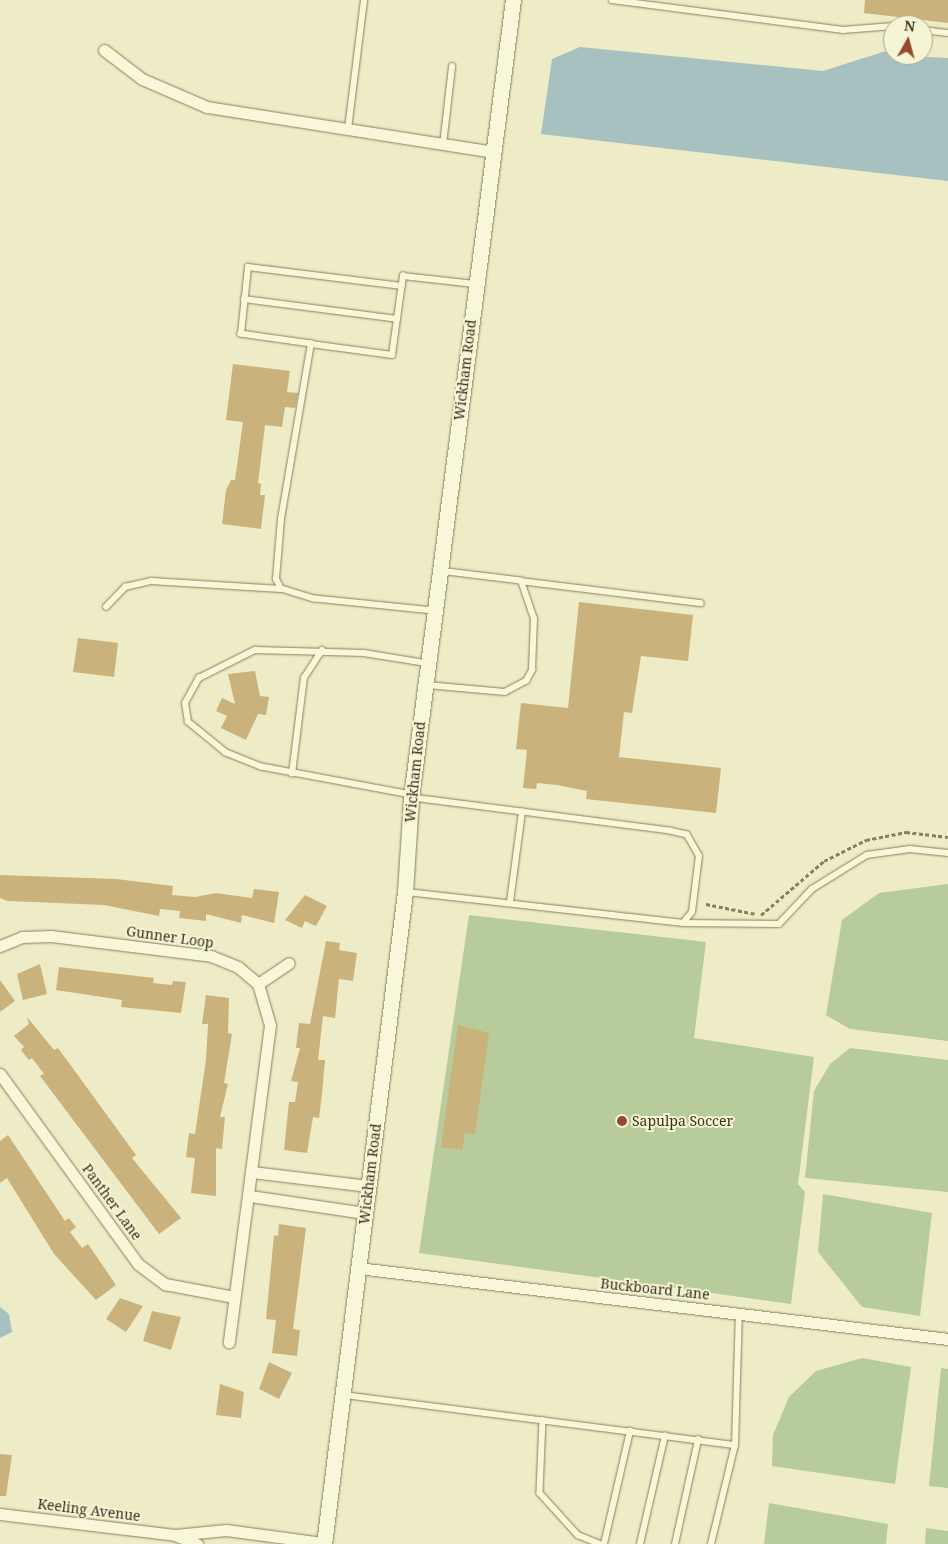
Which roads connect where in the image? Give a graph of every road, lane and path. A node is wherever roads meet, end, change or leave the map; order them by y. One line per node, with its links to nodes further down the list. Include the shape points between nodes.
1 (364, 0): 9 (lane)
2 (513, 0): 11 (street, Wickham Road)
3 (612, 0): 4 (lane, via 843,30)
4 (883, 27)
5 (933, 31): 6 (lane)
6 (948, 33)
7 (104, 50): 9 (street, via 142,79 207,107)
8 (452, 67): 10 (lane)
9 (348, 130): 10 (street)
10 (443, 145): 11 (street)
11 (493, 152): 12 (street, Wickham Road)
12 (475, 284): 13 (lane, via 403,276); 17 (street, Wickham Road)
13 (402, 286): 14 (lane, via 248,267); 15 (lane)
14 (244, 299): 15 (lane); 16 (lane, via 240,334)
15 (397, 319): 16 (lane, via 392,355)
16 (310, 344): 19 (lane, via 281,519 276,579)
17 (440, 571): 18 (lane); 22 (street, Wickham Road)
18 (521, 581): 20 (lane); 25 (lane, via 534,619 532,670 526,681 505,692)
19 (281, 589): 21 (lane, via 151,581 125,587); 22 (lane, via 314,599)
20 (701, 603)
21 (106, 607)
22 (435, 611): 24 (street, Wickham Road)
23 (322, 650): 24 (lane); 26 (lane, via 304,678); 26 (lane, via 248,653 199,678 185,703 188,722 201,737 226,753)
24 (428, 663): 25 (street, Wickham Road)
25 (425, 685): 27 (street, Wickham Road)
26 (292, 774): 27 (lane)
27 (411, 796): 28 (lane); 30 (street, Wickham Road)
28 (522, 812): 31 (lane); 32 (lane, via 687,835 699,856 692,912)
29 (948, 853): 32 (lane, via 910,848 868,855 812,889 779,924)
30 (405, 892): 31 (lane); 38 (street, Wickham Road)
31 (510, 902): 32 (lane)
32 (683, 923)
33 (0, 946): 35 (street, Gunner Loop, via 22,937 44,936 211,956 238,967)
34 (289, 964): 35 (street)
35 (258, 984): 37 (street, via 270,1025)
36 (0, 1074): 42 (street, Panther Lane, via 138,1264 165,1284)
37 (252, 1172): 38 (street); 39 (street)
38 (368, 1186): 40 (street, Wickham Road)
39 (250, 1196): 40 (street); 42 (street)
40 (365, 1212): 41 (street, Wickham Road)
41 (358, 1268): 43 (street, Buckboard Lane); 46 (street, Wickham Road)
42 (234, 1297): 45 (street)
43 (740, 1314): 44 (street, Buckboard Lane); 51 (lane)
44 (948, 1339)
45 (229, 1342)
46 (342, 1395): 47 (lane); 55 (street, Wickham Road)
47 (543, 1420): 48 (lane); 56 (lane, via 540,1493 578,1535)
48 (630, 1431): 49 (lane); 57 (lane)
49 (666, 1436): 50 (lane); 58 (lane)
50 (698, 1440): 51 (lane); 59 (lane)
51 (735, 1444): 60 (lane)
52 (0, 1514): 53 (street, Keeling Avenue)
53 (175, 1535): 54 (street, Keeling Avenue); 55 (street, Keeling Avenue, via 226,1530)
54 (197, 1544)
55 (324, 1544)
56 (600, 1544)
57 (604, 1544)
58 (640, 1544)
59 (675, 1544)
60 (710, 1544)

